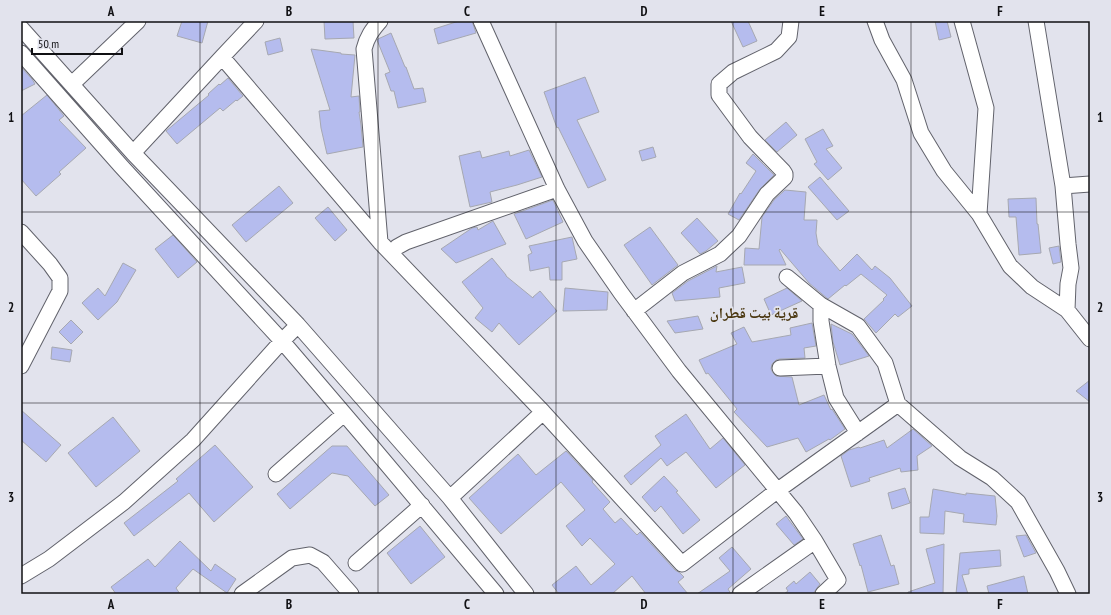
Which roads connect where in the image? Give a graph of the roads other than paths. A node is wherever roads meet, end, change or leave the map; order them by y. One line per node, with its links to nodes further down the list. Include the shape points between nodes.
1 (138, 21): 12 (street)
2 (256, 21): 11 (street)
3 (380, 21): 19 (street, via 366,39 364,48)
4 (481, 21): 16 (street)
5 (791, 21): 24 (street, via 789,37 776,51 734,72 719,84 719,95 750,137 783,171 785,177 767,194 739,236 720,254 683,273)
6 (875, 21): 17 (street, via 882,40 904,80 921,133 944,171)
7 (962, 21): 17 (street, via 986,108)
8 (1036, 21): 15 (street)
9 (21, 28): 12 (street)
10 (21, 53): 27 (street)
11 (222, 56): 13 (street); 19 (street)
12 (72, 84): 13 (street)
13 (133, 153): 25 (street)
14 (1090, 184): 15 (street)
15 (1063, 186): 23 (street, via 1071,268)
16 (557, 189): 20 (street, via 406,242 397,247); 24 (street, via 585,242)
17 (979, 214): 23 (street, via 1010,266 1032,287)
18 (21, 232): 28 (street, via 60,278 60,291)
19 (380, 242): 20 (street)
20 (392, 254): 32 (street)
21 (787, 277): 22 (street)
22 (821, 306): 29 (street); 31 (street, via 858,326 885,363)
23 (1067, 310): 26 (street)
24 (634, 311): 38 (street, via 679,371)
25 (298, 325): 27 (street); 34 (street)
26 (1090, 339)
27 (282, 341): 33 (street); 43 (street, via 193,440 124,502)
28 (21, 366)
29 (828, 366): 30 (street); 35 (street, via 836,398)
30 (780, 368)
31 (898, 404): 35 (street); 50 (street, via 960,458 992,478 1018,502)
32 (543, 412): 38 (street, via 682,564); 39 (street)
33 (344, 414): 36 (street); 37 (street)
34 (382, 421): 36 (street); 39 (street)
35 (858, 433): 38 (street)
36 (364, 437): 40 (street)
37 (276, 474)
38 (778, 490): 41 (street)
39 (450, 498): 47 (street)
40 (422, 505): 42 (street); 46 (street)
41 (815, 541): 48 (street); 49 (street, via 838,580)
42 (356, 563)
43 (21, 576)
44 (244, 594): 45 (street, via 292,558 310,556 323,562)
45 (351, 594)
46 (496, 594)
47 (526, 594)
48 (740, 594)
49 (823, 594)
50 (1068, 594)

